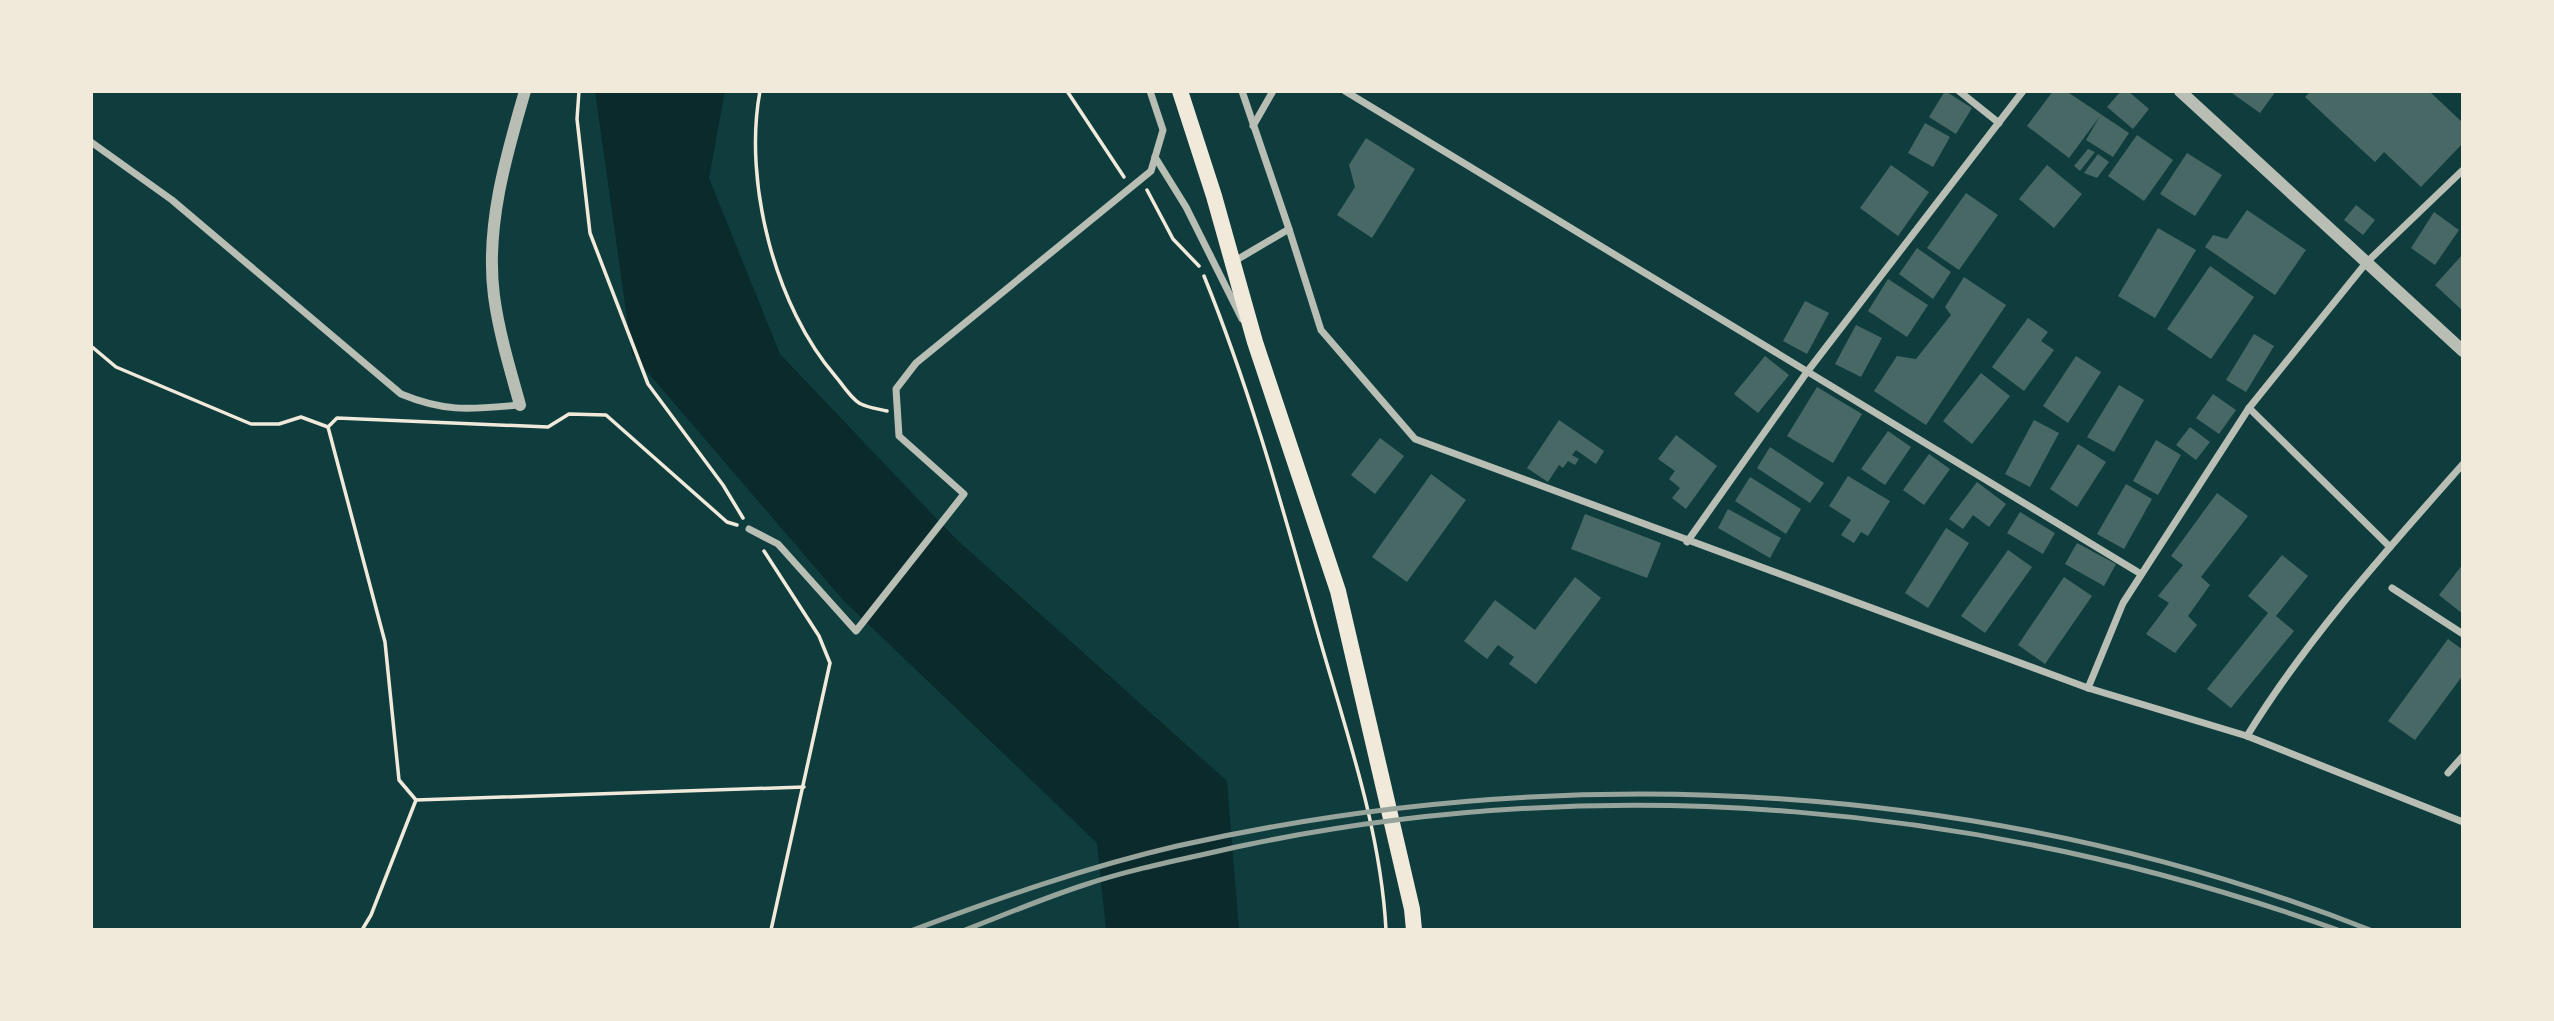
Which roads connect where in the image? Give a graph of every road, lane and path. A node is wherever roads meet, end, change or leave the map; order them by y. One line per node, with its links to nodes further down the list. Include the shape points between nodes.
1 (525, 91): 26 (street, via 509,145 493,250 494,295)
2 (579, 91): 31 (path, via 577,119 590,233 648,384 723,485)
3 (760, 91): 28 (path, via 753,126 760,206 785,292 826,365 859,404)
4 (1067, 91): 18 (path)
5 (1150, 91): 16 (street, via 1163,130)
6 (1180, 91): 20 (main road)
7 (1242, 91): 14 (street)
8 (1273, 91): 14 (street)
9 (1345, 91): 25 (street)
10 (1959, 91): 13 (street)
11 (2023, 91): 13 (street)
12 (2180, 91): 21 (street)
13 (1998, 123): 25 (street)
14 (1252, 126): 19 (street)
15 (91, 142): 26 (street, via 172,200 401,394 457,410)
16 (1155, 156): 18 (street, via 1151,171); 22 (street)
17 (2463, 170): 21 (street)
18 (1132, 187): 28 (street, via 916,363 896,389); 46 (path, via 1149,191 1173,239 1201,267 1224,325 1263,441 1347,732 1371,832)
19 (1289, 229): 20 (street); 32 (street, via 1321,330 1415,439)
20 (1233, 262): 22 (main road)
21 (2365, 263): 24 (street); 27 (street)
22 (1255, 342): 47 (main road, via 1338,591)
23 (91, 346): 29 (path, via 116,367 251,424 279,424 301,416)
24 (2463, 351)
25 (1807, 372): 32 (street); 34 (street)
26 (520, 405)
27 (2249, 408): 33 (street); 34 (street)
28 (898, 414): 31 (street, via 899,436 964,494 856,631 778,544)
29 (328, 428): 31 (path, via 337,418 548,427 569,414 606,415 727,522); 42 (path, via 385,642 399,780)
30 (2463, 464): 33 (street)
31 (749, 529): 41 (path, via 818,636 830,663)
32 (1687, 542): 37 (street)
33 (2390, 547): 38 (street, via 2271,696)
34 (2141, 574): 37 (street, via 2123,603)
35 (2392, 588): 36 (street)
36 (2463, 634)
37 (2088, 688): 38 (street)
38 (2247, 736): 43 (street)
39 (2463, 756): 40 (street)
40 (2448, 773)
41 (804, 787): 42 (path); 45 (path)
42 (416, 800): 44 (path)
43 (2463, 822)
44 (362, 930)
45 (771, 930)
46 (1386, 930)
47 (1414, 930)

